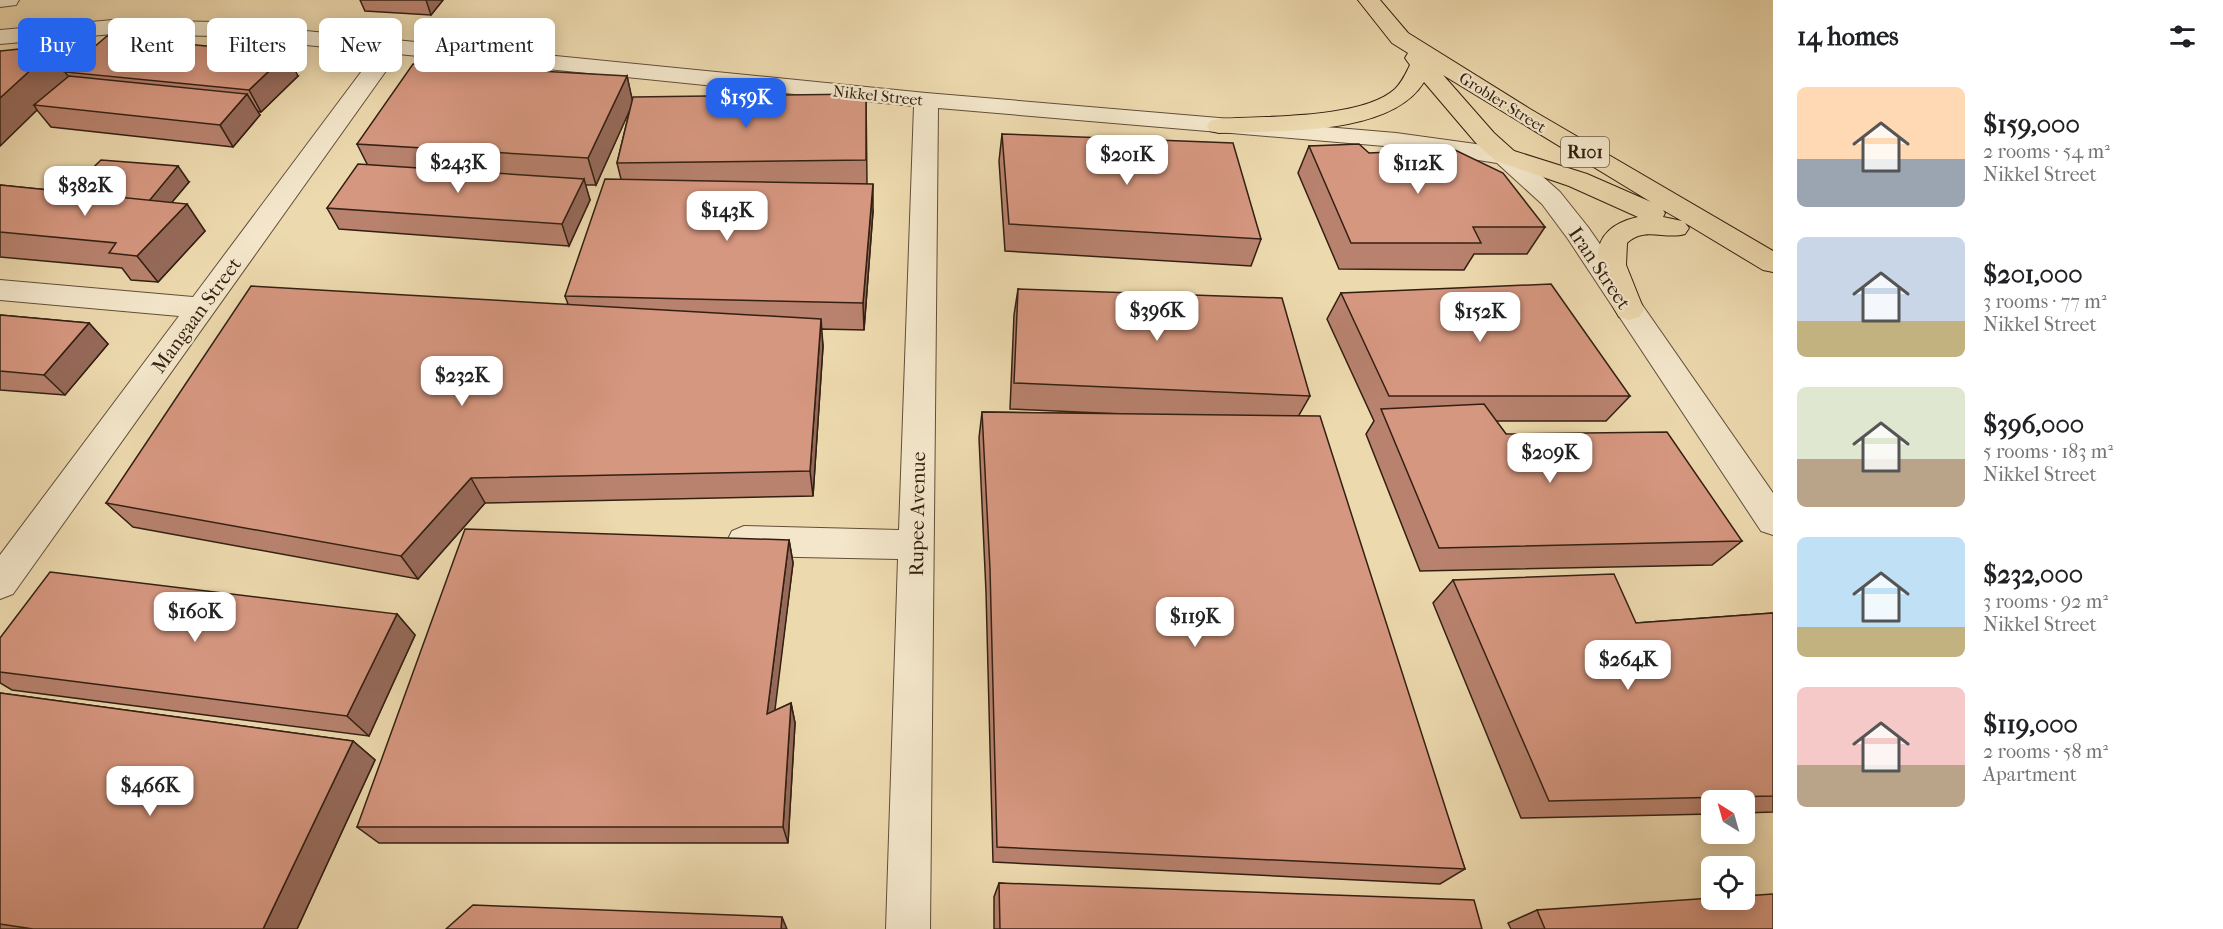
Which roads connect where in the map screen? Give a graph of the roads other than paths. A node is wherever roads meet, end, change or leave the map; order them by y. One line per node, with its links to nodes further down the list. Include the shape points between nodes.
1 (8, 0): 2 (street)
2 (0, 1)
3 (1370, 1): 5 (main road, Grobler Street / R101)
4 (0, 37): 6 (street, Nikkel Street, via 113,27 169,27)
5 (1400, 38): 8 (main road, Iran Street / R101); 14 (main road, Grobler Street / R101)
6 (319, 40)
7 (402, 47): 10 (street, Nikkel Street)
8 (1421, 65): 11 (main road, via 1400,97 1370,110 1325,119); 12 (main road, Iran Street / R101)
9 (373, 72): 17 (street, Mangaan Street)
10 (926, 100): 11 (street, Nikkel Street); 21 (street, Rupee Avenue)
11 (1219, 126): 12 (street, Nikkel Street, via 1396,140)
12 (1505, 156): 13 (main road, R101, via 1578,180); 18 (street, Iran Street, via 1551,198)
13 (1708, 238): 15 (main road, R101); 18 (main road, via 1665,225 1637,225 1619,235 1611,250 1612,266)
14 (1773, 263)
15 (1773, 270)
16 (0, 290): 17 (street)
17 (201, 308): 22 (street, Mangaan Street)
18 (1629, 310): 19 (street, Iran Street)
19 (1773, 520)
20 (713, 541): 21 (street)
21 (916, 545): 23 (street, Rupee Avenue)
22 (0, 583)
23 (908, 929)

